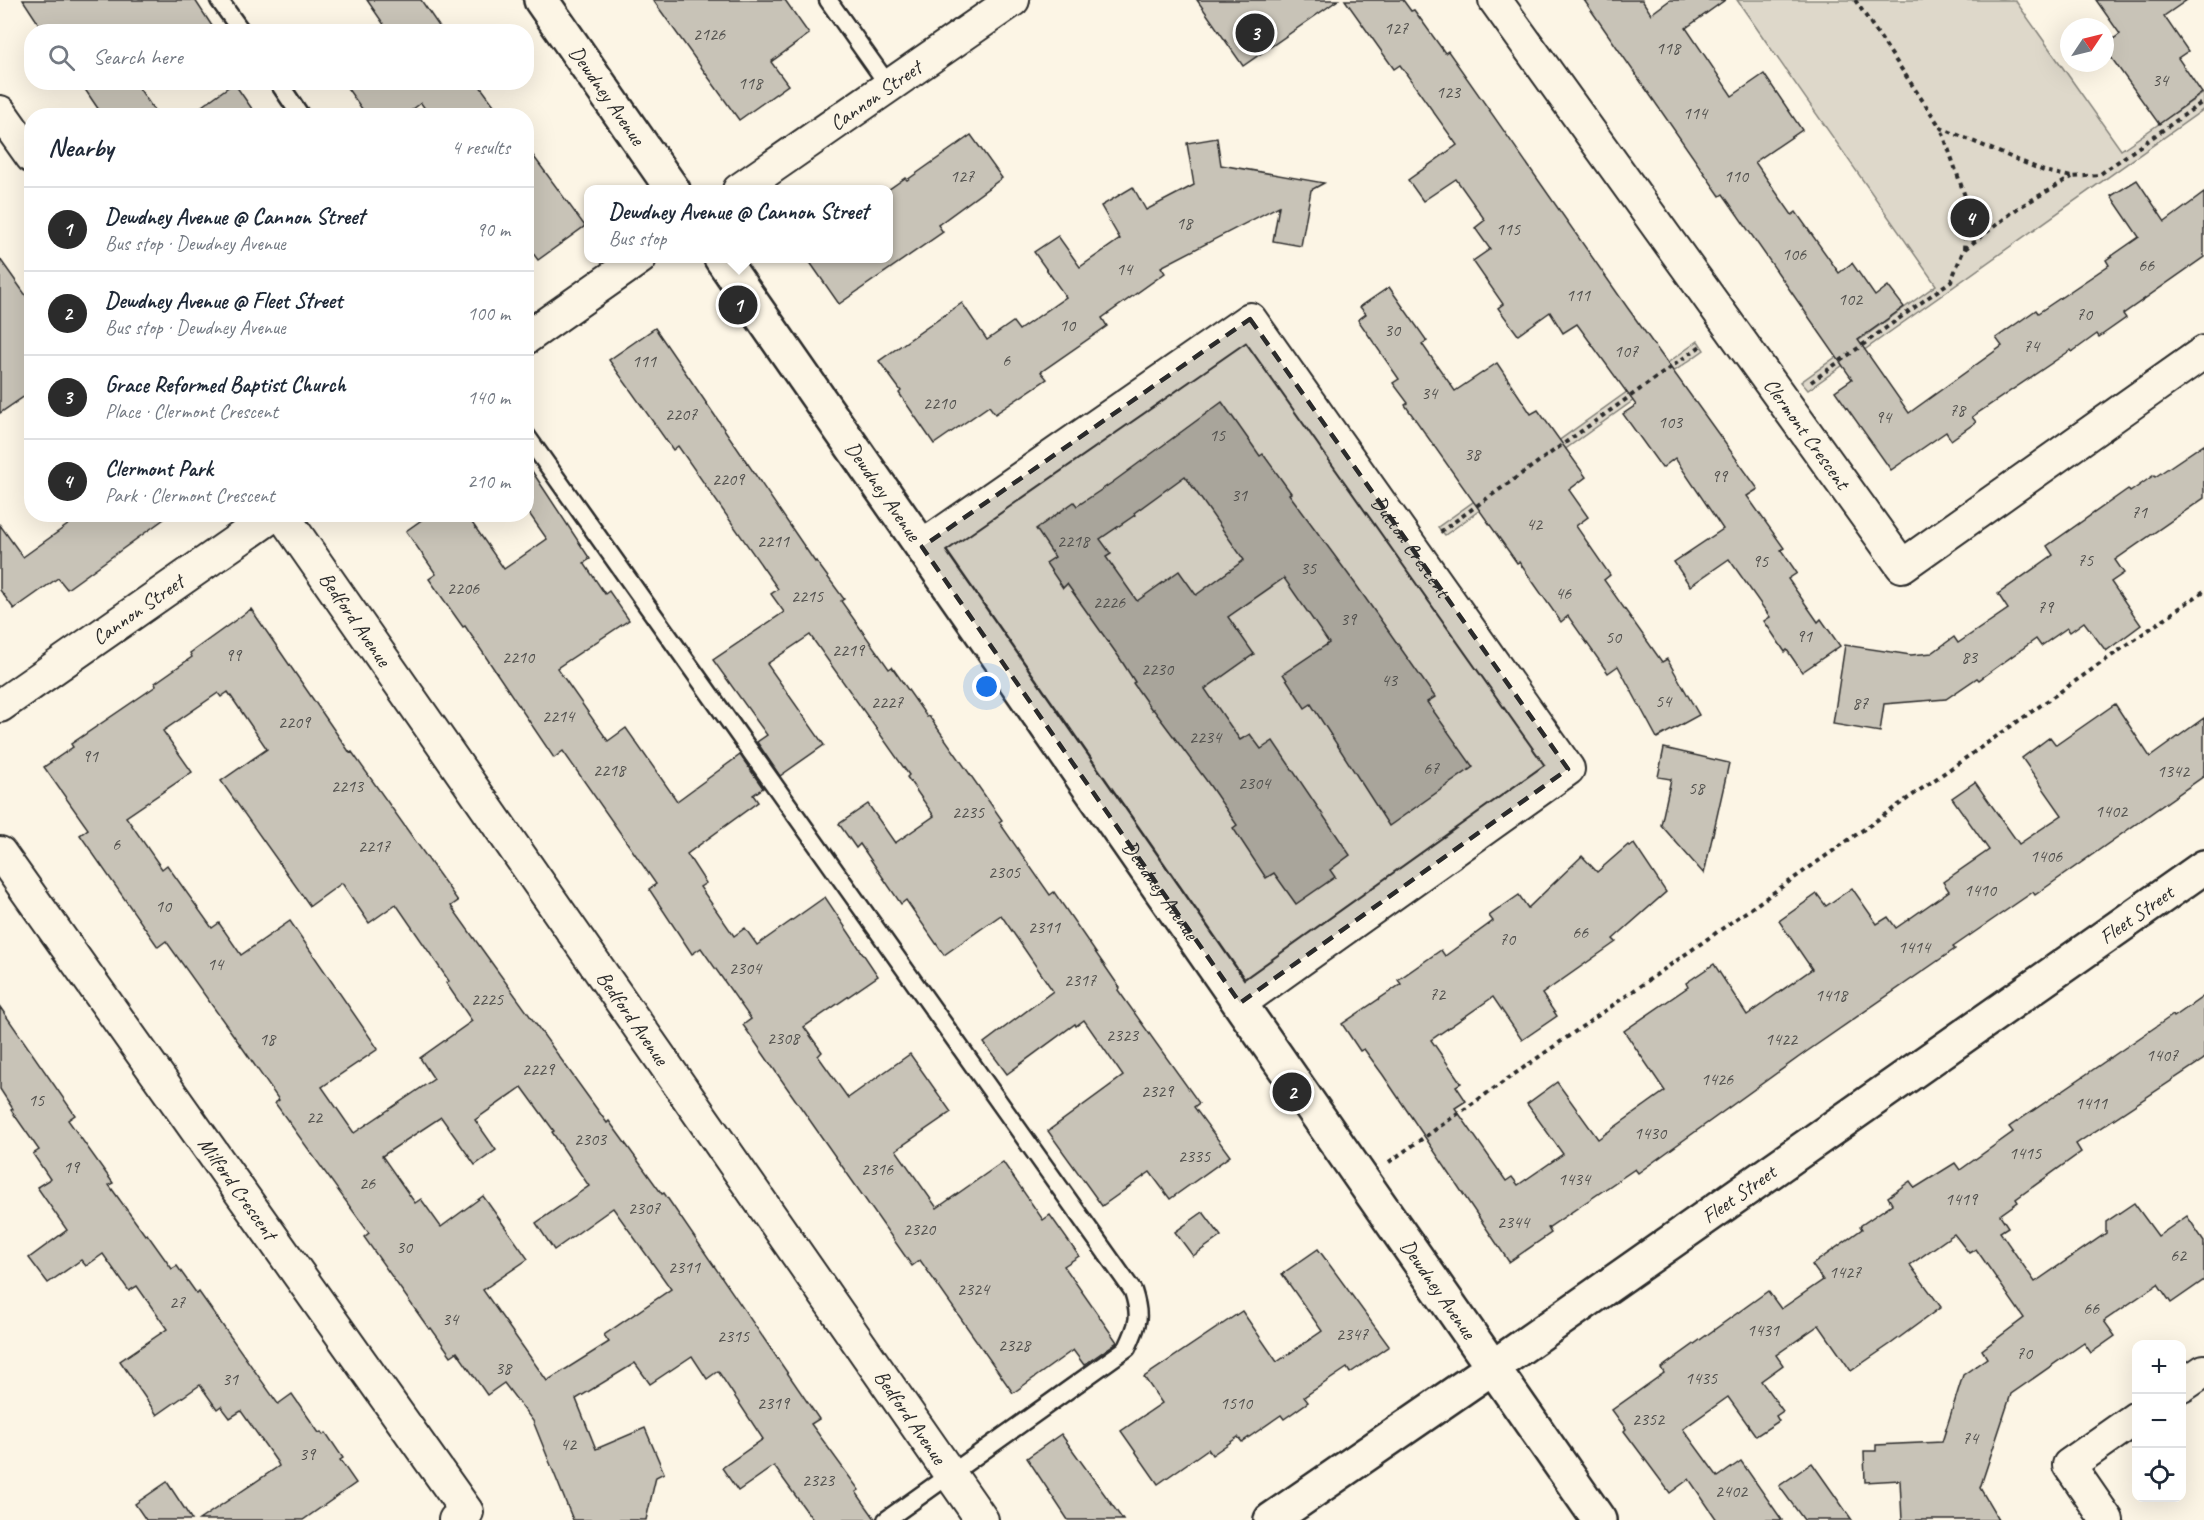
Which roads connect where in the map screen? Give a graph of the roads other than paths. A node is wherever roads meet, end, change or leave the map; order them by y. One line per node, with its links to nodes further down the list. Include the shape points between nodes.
1 (219, 0): 6 (lane)
2 (541, 0): 12 (street, Dewdney Avenue)
3 (828, 0): 7 (lane)
4 (1013, 0): 7 (street, Cannon Street)
5 (1495, 0): 17 (street, Clermont Crescent, via 1902,566)
6 (236, 24)
7 (889, 86): 13 (street, Cannon Street)
8 (283, 90): 9 (lane)
9 (296, 108)
10 (0, 112): 11 (street)
11 (24, 146)
12 (670, 185)
13 (745, 185)
14 (633, 263): 16 (street)
15 (724, 263): 21 (street, Dewdney Avenue)
16 (534, 332)
17 (2204, 352)
18 (534, 446): 30 (lane, via 1133,1291 1139,1311 1128,1348)
19 (264, 522): 22 (street, Cannon Street)
20 (288, 522): 30 (street, Bedford Avenue)
21 (922, 548): 25 (street, Dewdney Avenue); 25 (street, Dutton Crescent, via 1250,319 1569,770)
22 (0, 706)
23 (0, 853): 31 (street, Milford Crescent, via 467,1512)
24 (2204, 867): 26 (street, Fleet Street)
25 (1239, 1003): 26 (street, Dewdney Avenue)
26 (1493, 1367): 34 (street, Fleet Street); 35 (street, Dewdney Avenue)
27 (2204, 1371): 28 (street)
28 (2186, 1383)
29 (2132, 1421): 36 (street, via 2069,1465)
30 (951, 1475): 32 (lane); 33 (street, Bedford Avenue)
31 (455, 1520)
32 (886, 1520)
33 (982, 1520)
34 (1271, 1520)
35 (1599, 1520)
36 (2107, 1520)

